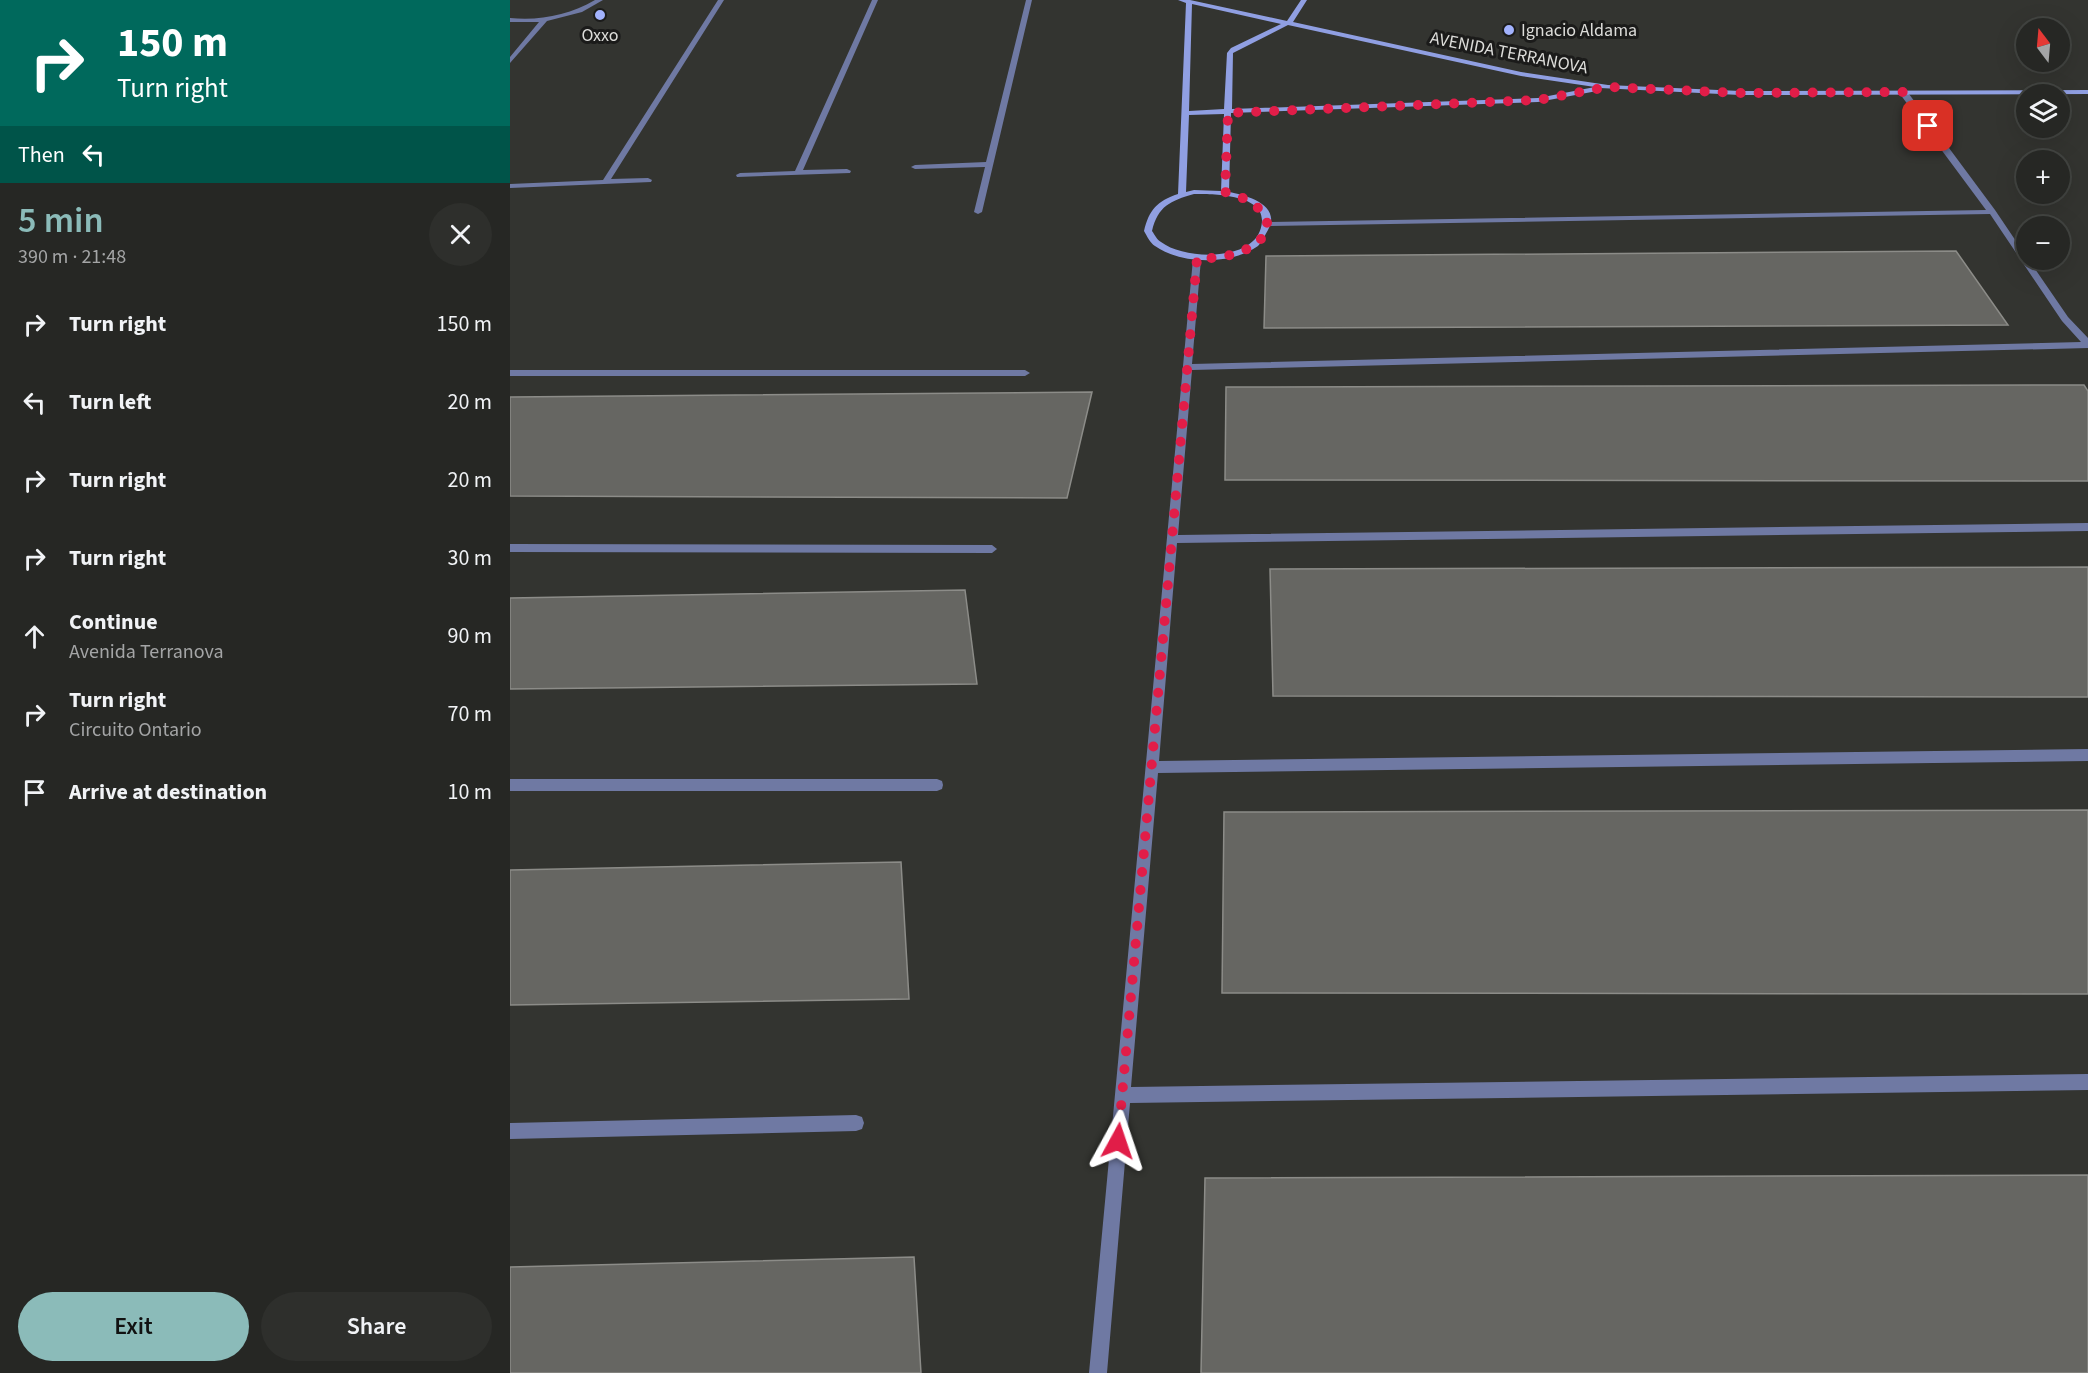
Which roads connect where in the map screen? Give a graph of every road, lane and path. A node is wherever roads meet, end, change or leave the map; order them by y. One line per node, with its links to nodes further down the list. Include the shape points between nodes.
1 (600, 0): 8 (street, via 575,12)
2 (721, 0): 23 (street)
3 (875, 0): 20 (street)
4 (1029, 0): 17 (street)
5 (1181, 0): 7 (street, AVENIDA TERRANOVA)
6 (1304, 0): 10 (street)
7 (1190, 2): 10 (street, AVENIDA TERRANOVA); 15 (street)
8 (545, 19): 9 (street); 11 (street)
9 (510, 20)
10 (1290, 22): 12 (street, AVENIDA TERRANOVA, via 1521,74); 16 (street, via 1233,49)
11 (510, 61)
12 (1608, 87): 13 (street, AVENIDA TERRANOVA, via 1729,93); 16 (street, via 1538,100)
13 (1903, 92): 14 (street, AVENIDA TERRANOVA); 28 (street)
14 (2088, 92)
15 (1185, 113): 16 (street); 26 (street)
16 (1228, 113): 25 (street)
17 (990, 164): 18 (street); 27 (street)
18 (915, 166)
19 (847, 171): 20 (street)
20 (798, 173): 21 (street)
21 (740, 175)
22 (648, 180): 23 (street)
23 (605, 182): 24 (street)
24 (510, 186)
25 (1225, 192): 26 (street); 29 (street, via 1256,204 1266,216)
26 (1182, 195): 30 (street, via 1158,207 1148,222 1149,233 1166,250)
27 (978, 212)
28 (1992, 212): 29 (street); 31 (street, via 2065,319)
29 (1266, 224): 30 (street, via 1259,241 1243,251)
30 (1197, 259): 32 (street)
31 (2088, 345): 32 (street)
32 (1187, 367): 36 (street)
33 (510, 373): 34 (street)
34 (1025, 373)
35 (2088, 527): 36 (street)
36 (1172, 539): 40 (street)
37 (510, 548): 38 (street)
38 (992, 549)
39 (2088, 755): 40 (street)
40 (1152, 767): 44 (street)
41 (510, 785): 42 (street)
42 (937, 785)
43 (2088, 1082): 44 (street)
44 (1123, 1095): 47 (street)
45 (856, 1123): 46 (street)
46 (510, 1131)
47 (1098, 1373)

